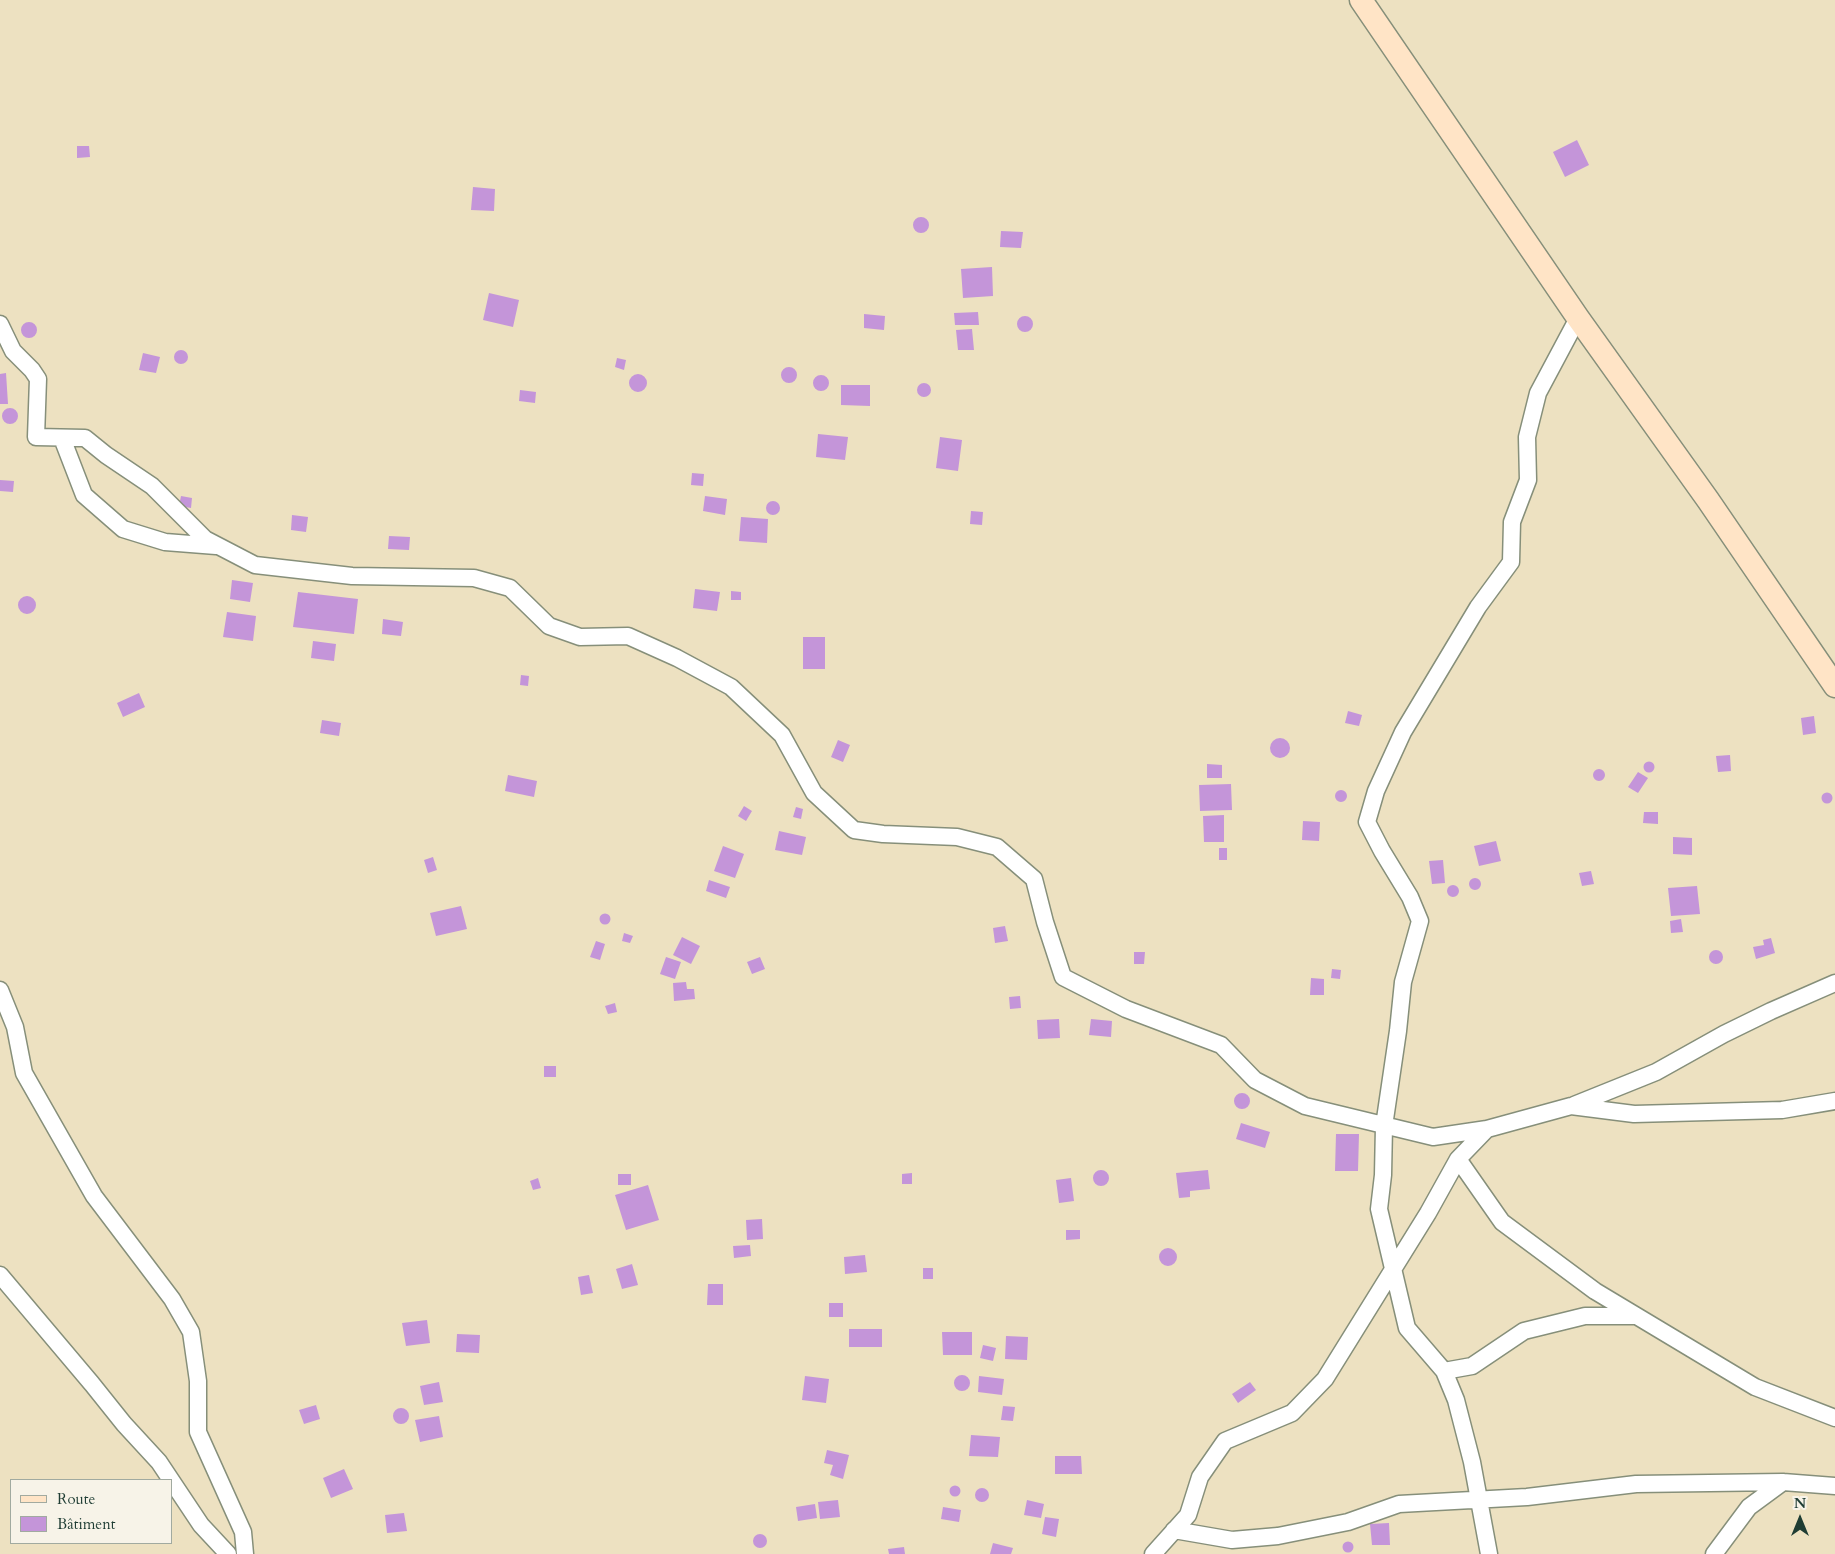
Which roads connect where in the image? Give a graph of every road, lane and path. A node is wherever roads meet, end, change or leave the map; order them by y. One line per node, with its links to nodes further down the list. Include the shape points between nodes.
1 (1360, 0): 2 (main road)
2 (1578, 318): 6 (main road, via 1714,508); 11 (street, via 1538,393 1526,437 1528,480 1512,522 1511,562 1478,607 1403,732 1376,791 1368,822 1420,921 1403,982)
3 (0, 324): 4 (street, via 13,351 38,379 36,437)
4 (62, 438): 5 (street, via 85,438 152,486 205,539); 5 (street, via 84,496 123,529 165,542)
5 (218, 546): 11 (street, via 255,565 352,576 474,578 510,588 549,626 580,637 628,636 677,658 731,687 782,735 814,793 854,830 957,837 997,847 1034,879 1062,977 1126,1009 1221,1045 1255,1080 1305,1106)
6 (1835, 686)
7 (1835, 983): 10 (street, via 1724,1034 1656,1072)
8 (0, 990): 26 (street, via 15,1027 24,1073 94,1196 172,1299 191,1332 198,1381 198,1432 243,1532)
9 (1835, 1101): 10 (street, via 1782,1110 1634,1114)
10 (1572, 1106): 12 (street)
11 (1384, 1126): 12 (street, via 1432,1137); 14 (street, via 1384,1175 1379,1209)
12 (1487, 1129): 13 (street)
13 (1458, 1159): 14 (street); 16 (street, via 1502,1222 1595,1291)
14 (1393, 1270): 17 (street, via 1407,1328); 24 (street, via 1325,1379 1292,1413 1225,1442 1200,1477 1188,1515)
15 (0, 1274): 19 (street)
16 (1637, 1316): 17 (street, via 1585,1316 1524,1331 1472,1366); 18 (street, via 1755,1387)
17 (1444, 1371): 23 (street, via 1456,1400)
18 (1835, 1418)
19 (170, 1479)
20 (172, 1482): 25 (street, via 201,1526)
21 (1783, 1482): 22 (street); 23 (street, via 1636,1484 1527,1497); 29 (street, via 1749,1508)
22 (1835, 1486)
23 (1479, 1499): 24 (street, via 1399,1504 1348,1522 1278,1536 1232,1540); 28 (street)
24 (1174, 1530): 27 (street)
25 (228, 1554)
26 (245, 1554)
27 (1152, 1554)
28 (1489, 1554)
29 (1714, 1554)

